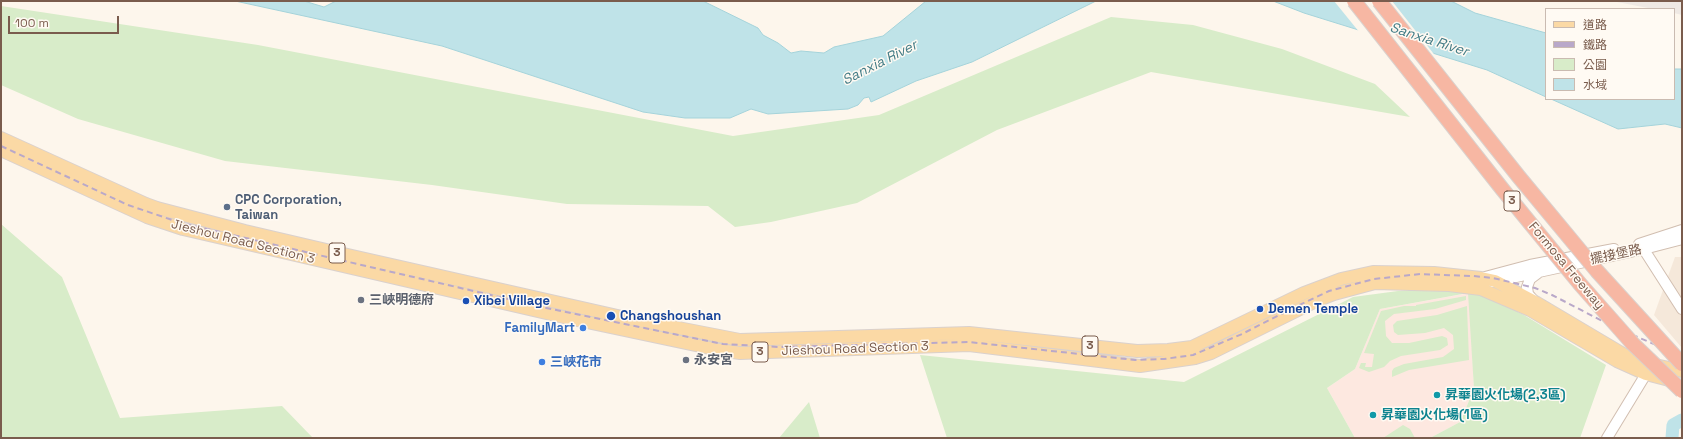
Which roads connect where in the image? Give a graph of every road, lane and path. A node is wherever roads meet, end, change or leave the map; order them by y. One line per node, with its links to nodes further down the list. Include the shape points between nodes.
1 (1354, 1): 18 (highway, Formosa Freeway / 3, bridge, via 1580,284 1633,344)
2 (1379, 1): 14 (highway, Formosa Freeway / 3, bridge, via 1519,178 1597,271)
3 (1, 138): 11 (main road, Jieshou Road Section 3 / 3, via 157,208 352,256 622,317 740,340 969,333 1137,351 1168,350 1192,347 1304,293 1341,279 1373,272 1434,273)
4 (1, 150): 11 (main road, Jieshou Road Section 3 / 3, via 147,217 183,228 568,318 740,353 969,345 1140,366 1195,358 1211,353 1316,301 1376,283)
5 (1682, 230): 7 (street, 擺接堡路)
6 (1682, 239): 7 (street, 擺接堡路)
7 (1663, 241): 8 (street, 擺接堡路)
8 (1642, 247): 9 (street, 擺接堡路); 11 (street, 擺接堡路, via 1530,265); 13 (street)
9 (1539, 272): 10 (street, 擺接堡路); 12 (street, via 1530,279 1527,287 1528,294)
10 (1495, 281): 11 (main road, 3); 12 (main road, 3)
11 (1481, 284): 15 (main road, 3, via 1617,361)
12 (1537, 303): 15 (main road, 3)
13 (1682, 309)
14 (1682, 364)
15 (1646, 368): 16 (main road, 3); 17 (main road, 3); 19 (street)
16 (1682, 371)
17 (1682, 382)
18 (1682, 391)
19 (1607, 438)

